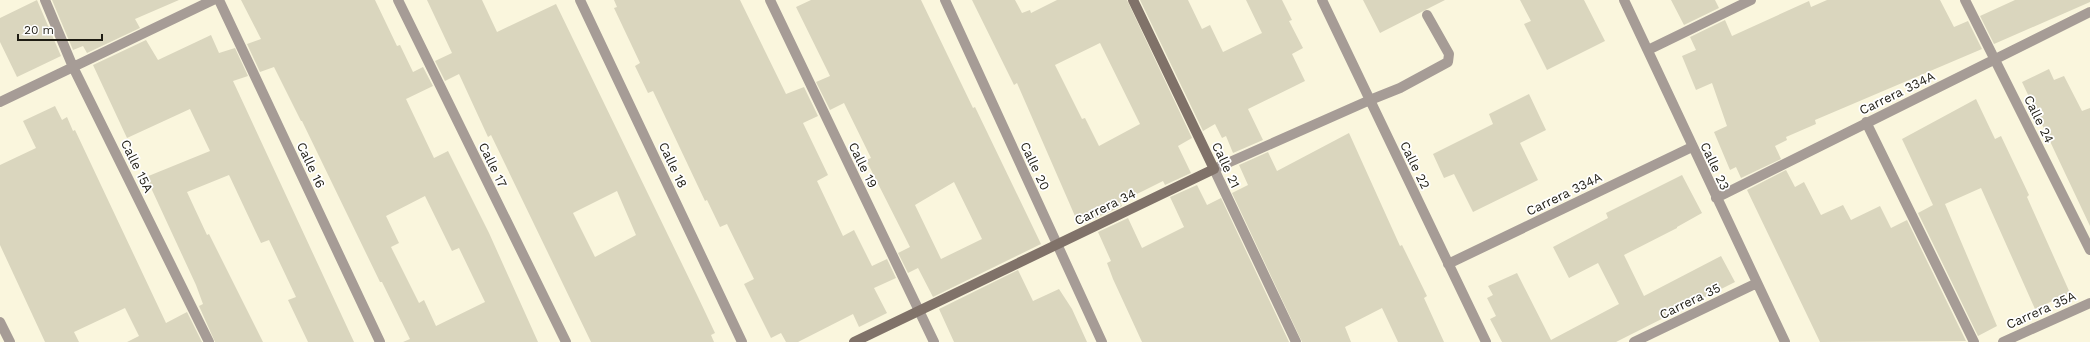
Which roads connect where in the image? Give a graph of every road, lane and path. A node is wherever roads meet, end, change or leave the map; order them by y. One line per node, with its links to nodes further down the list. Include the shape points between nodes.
1 (45, 0): 17 (street, Calle 15A)
2 (213, 0): 17 (street)
3 (219, 0): 33 (street, Calle 16)
4 (398, 0): 34 (street, Calle 17)
5 (580, 0): 35 (street, Calle 18)
6 (770, 0): 29 (street, Calle 19)
7 (945, 0): 24 (street, Calle 20)
8 (1134, 0): 22 (street, Calle 21)
9 (1322, 0): 18 (street, Calle 22)
10 (1624, 0): 15 (street, Calle 23)
11 (1751, 0): 15 (street)
12 (1965, 0): 16 (street, Calle 24)
13 (2090, 12): 16 (street, Carrera 334A)
14 (1427, 15): 18 (street, Carrera 34, via 1449,54 1448,62 1400,88)
15 (1648, 50): 21 (street, Calle 23)
16 (1995, 59): 20 (street, Carrera 334A); 25 (street, Calle 24)
17 (73, 67): 19 (street); 32 (street, Calle 15A)
18 (1370, 100): 22 (street, Carrera 34); 26 (street, Calle 22)
19 (0, 102)
20 (1866, 122): 23 (street, Carrera 334A); 43 (street)
21 (1692, 147): 23 (street, Calle 23); 26 (street, Carrera 334A)
22 (1214, 169): 24 (street, Carrera 34); 39 (street, Calle 21)
23 (1716, 198): 27 (street, Calle 23)
24 (1057, 244): 29 (street, Carrera 34); 38 (street, Calle 20)
25 (2090, 250)
26 (1448, 264): 40 (street, Calle 22)
27 (1757, 283): 41 (street, Carrera 35); 42 (street, Calle 23)
28 (2090, 302): 44 (street, Carrera 35A)
29 (918, 311): 36 (street, Carrera 34); 37 (street, Calle 19)
30 (0, 322): 31 (street)
31 (10, 342)
32 (209, 342)
33 (380, 342)
34 (566, 342)
35 (742, 342)
36 (854, 342)
37 (934, 342)
38 (1102, 342)
39 (1296, 342)
40 (1486, 342)
41 (1634, 342)
42 (1785, 342)
43 (1974, 342)
44 (2003, 342)

